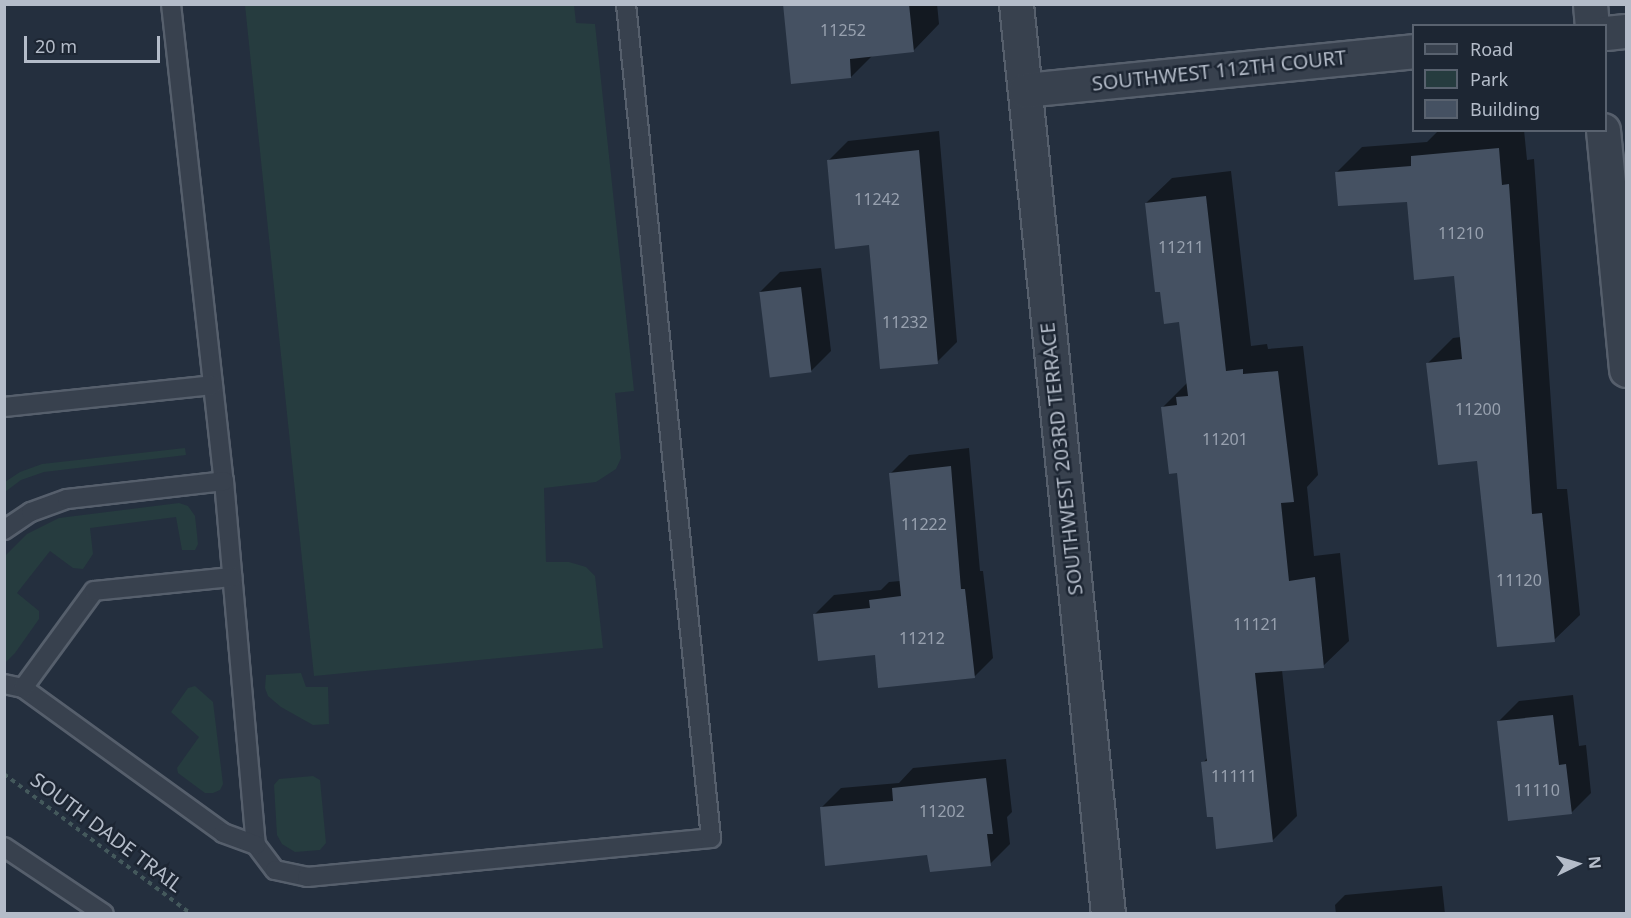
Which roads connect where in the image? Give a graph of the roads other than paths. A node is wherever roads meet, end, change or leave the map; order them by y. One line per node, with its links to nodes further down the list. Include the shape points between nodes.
1 (171, 4): 12 (lane)
2 (626, 4): 18 (lane, via 711,838 307,877 275,870)
3 (1016, 4): 9 (street, SOUTHWEST 203RD TERRACE)
4 (1590, 4): 5 (street)
5 (1592, 24)
6 (1626, 31): 7 (street)
7 (1607, 33)
8 (1412, 51): 9 (street, SOUTHWEST 112TH COURT)
9 (1025, 90): 21 (street, SOUTHWEST 203RD TERRACE)
10 (1602, 132): 11 (street)
11 (1626, 370)
12 (213, 385): 13 (lane); 14 (lane)
13 (4, 407)
14 (224, 482): 15 (lane, via 67,499 31,512); 16 (lane)
15 (4, 530)
16 (232, 577): 17 (lane, via 94,591); 18 (lane)
17 (14, 686): 18 (lane, via 223,833)
18 (256, 845)
19 (4, 847): 20 (lane)
20 (104, 914)
21 (1108, 914)

